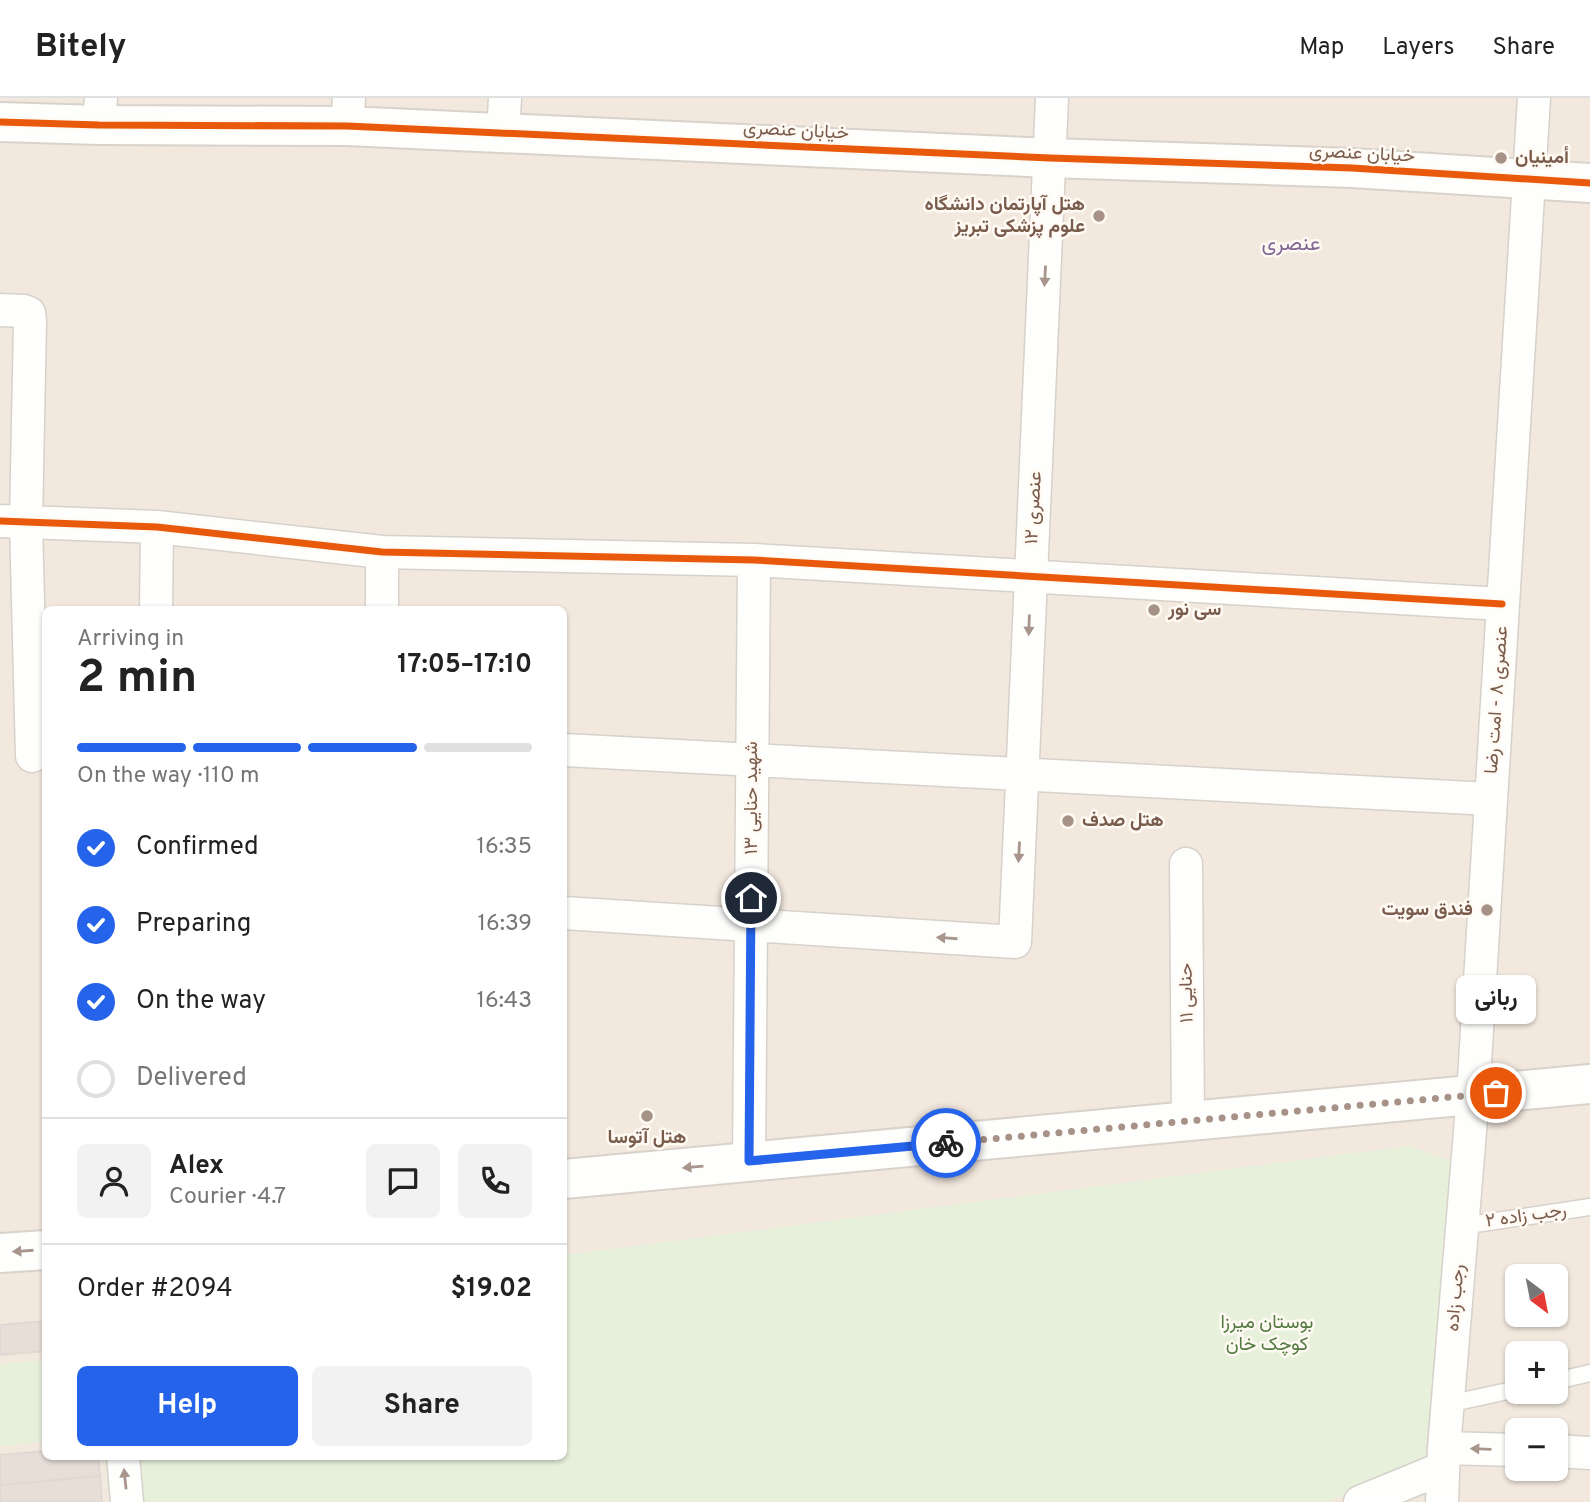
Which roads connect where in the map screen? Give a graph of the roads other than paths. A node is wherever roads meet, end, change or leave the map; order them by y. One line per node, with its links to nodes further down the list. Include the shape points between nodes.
1 (1052, 98): 7 (street, عنصری ۱۲)
2 (1534, 98): 8 (street, عنصری ۸ - امت رضا)
3 (100, 111): 4 (street, خیابان عنصری); 5 (street, خیابان عنصری)
4 (348, 112): 6 (street, خیابان عنصری)
5 (10, 114)
6 (504, 116): 7 (street, خیابان عنصری)
7 (1050, 158): 8 (street, خیابان عنصری, via 1352,168); 15 (street, عنصری ۱۲, one-way to 15)
8 (1530, 180): 9 (street, خیابان عنصری); 16 (street, عنصری ۸ - امت رضا)
9 (1590, 183)
10 (0, 310): 11 (street, via 29,313)
11 (13, 522): 12 (street); 20 (street)
12 (157, 527): 13 (street); 17 (street)
13 (382, 552): 14 (street); 18 (street)
14 (754, 560): 15 (street); 21 (street, شهید حنایی ۱۳)
15 (1031, 576): 16 (street); 22 (street, عنصری ۱۲, one-way to 22)
16 (1503, 604): 23 (street, عنصری ۸ - امت رضا)
17 (156, 606)
18 (382, 606)
19 (567, 750): 21 (street)
20 (32, 756)
21 (753, 760): 22 (street); 26 (street, شهید حنایی ۱۳)
22 (1022, 775): 23 (street); 26 (street, عنصری ۱۲, one-way to 26, via 1015,943)
23 (1490, 799): 28 (street, عنصری ۸ - امت رضا)
24 (1186, 864): 29 (street, حنایی ۱۱)
25 (567, 913): 26 (street)
26 (751, 925): 30 (street, شهید حنایی ۱۳)
27 (1590, 1084): 28 (street)
28 (1473, 1095): 29 (street); 33 (street, رجب زاده)
29 (1188, 1121): 30 (street)
30 (749, 1161): 31 (street, one-way to 31)
31 (567, 1179)
32 (1590, 1207): 33 (lane, رجب زاده ۲)
33 (1462, 1226): 39 (street, رجب زاده)
34 (42, 1250): 35 (street, one-way to 35)
35 (0, 1253)
36 (1590, 1373): 37 (lane)
37 (1568, 1378)
38 (1505, 1392): 39 (lane)
39 (1448, 1404): 43 (street, رجب زاده)
40 (1505, 1451): 43 (street, one-way to 43)
41 (1568, 1451): 42 (street)
42 (1590, 1452)
43 (1444, 1458): 46 (street); 47 (street, رجب زاده)
44 (123, 1460): 45 (street, one-way to 44)
45 (128, 1502)
46 (1360, 1502)
47 (1442, 1502)

